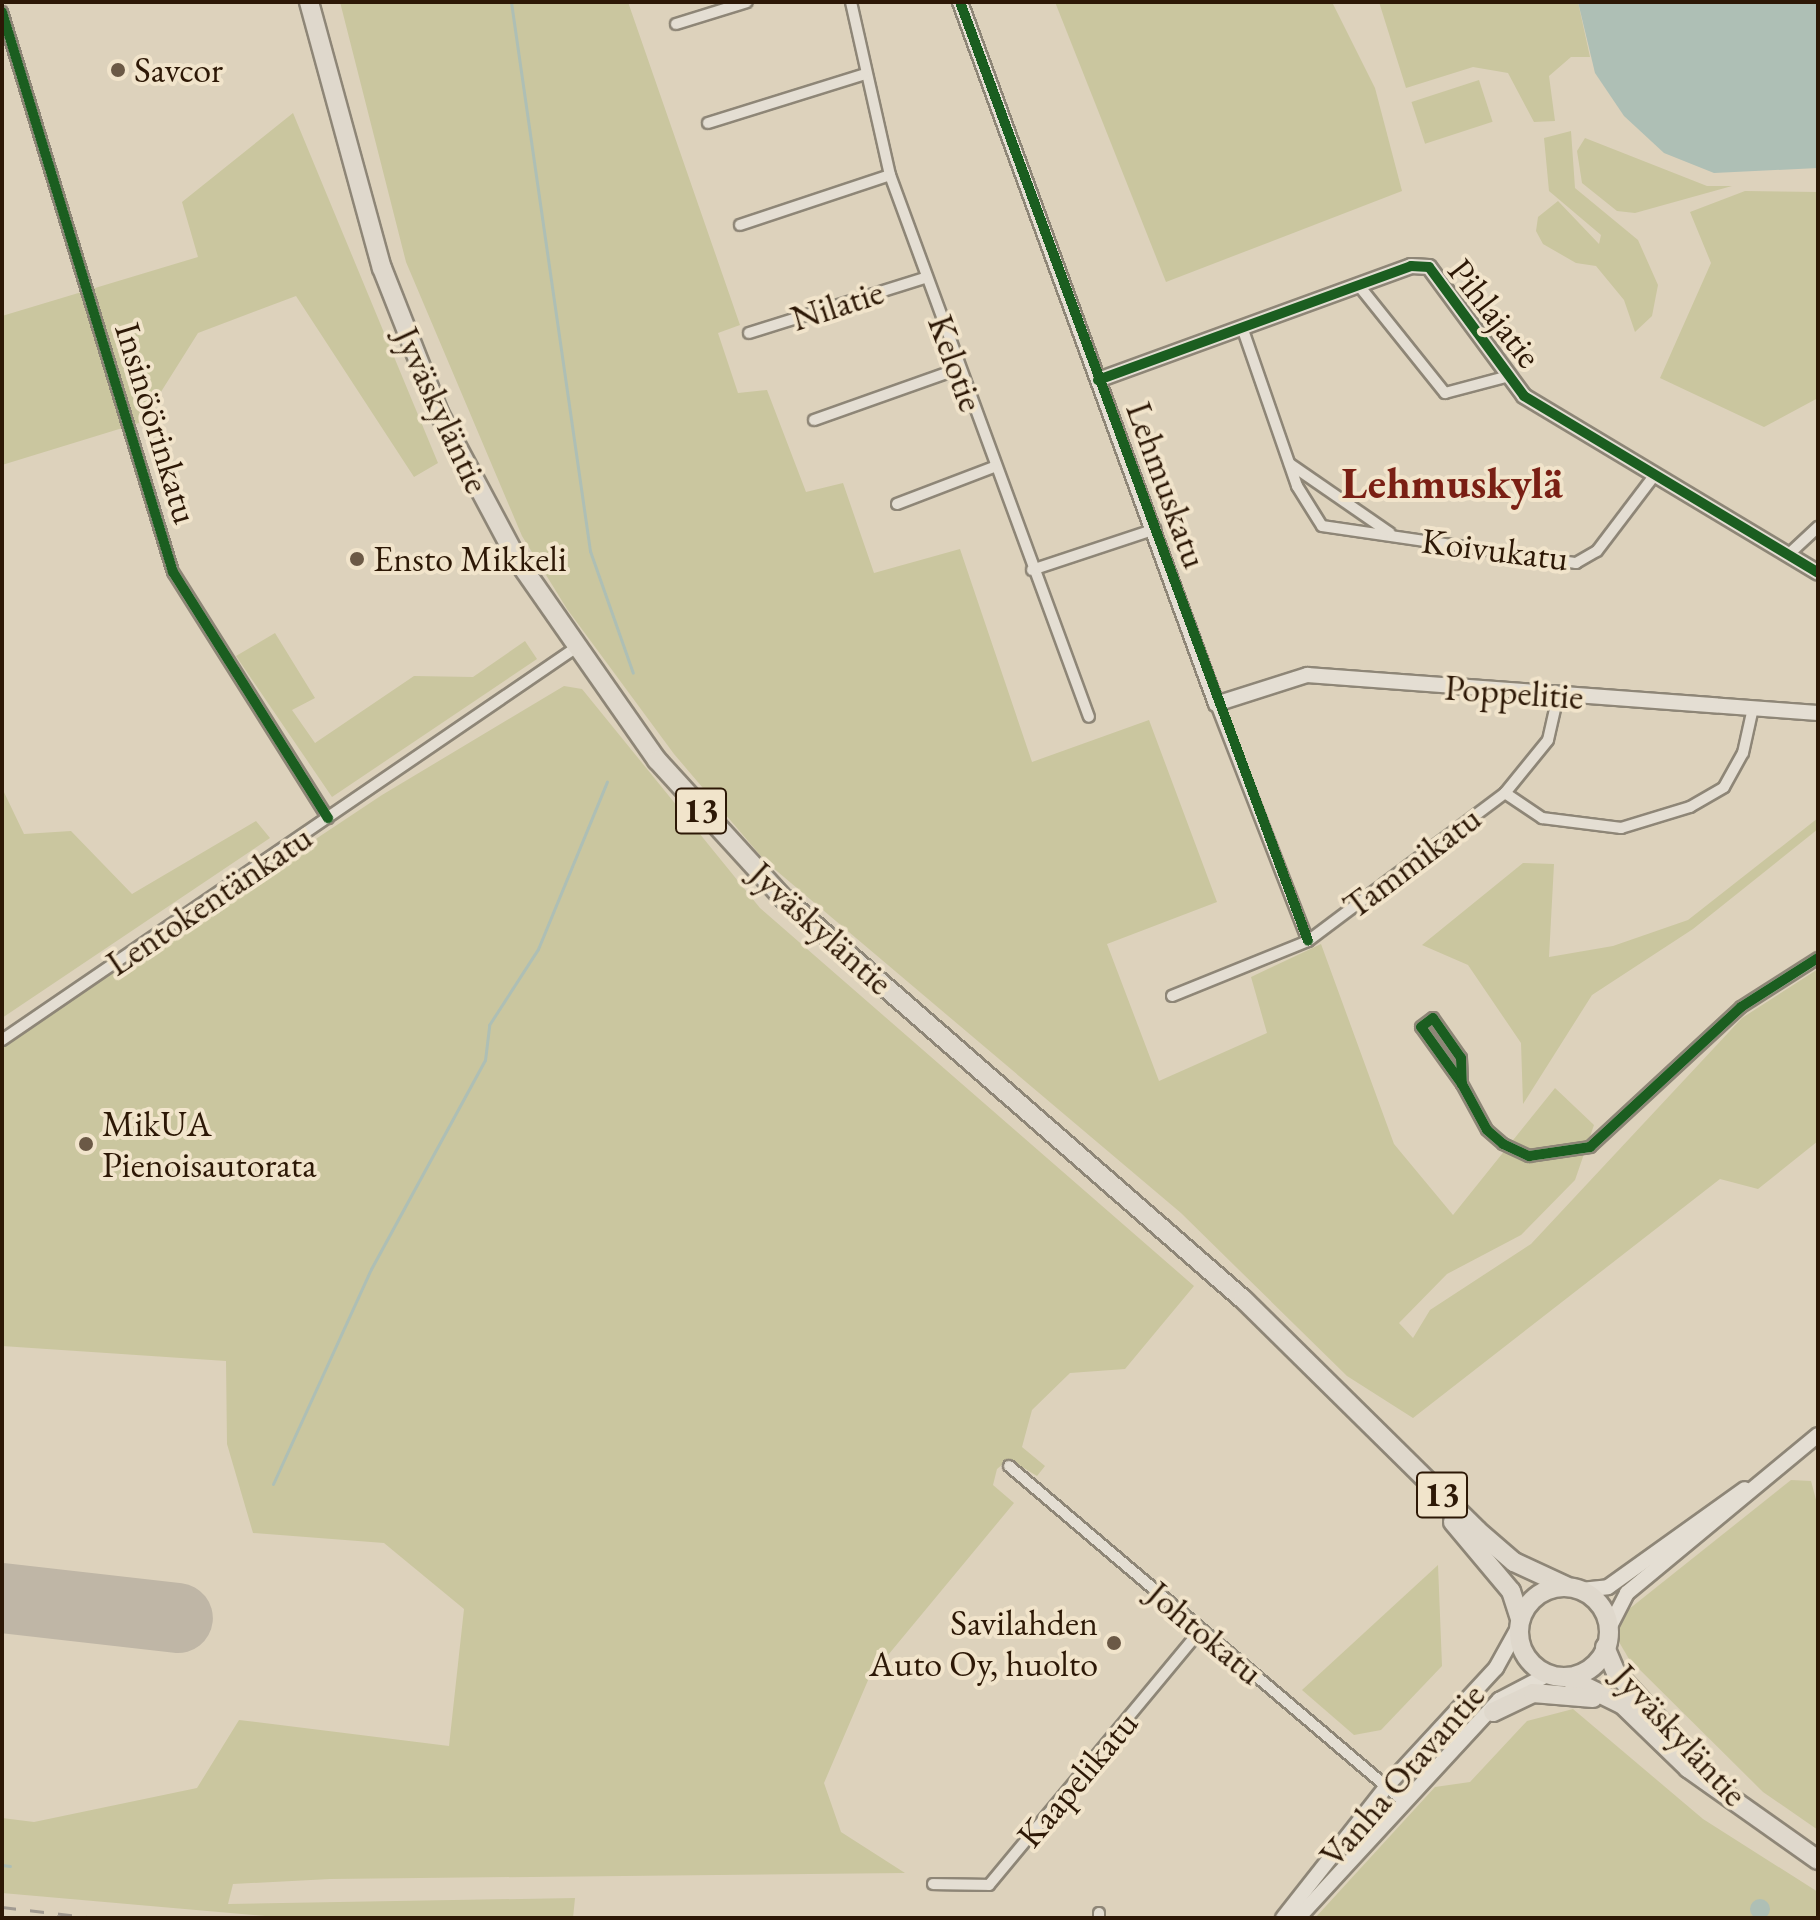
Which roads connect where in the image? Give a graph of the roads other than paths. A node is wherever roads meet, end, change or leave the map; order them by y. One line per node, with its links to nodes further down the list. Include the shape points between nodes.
1 (309, 2): 29 (highway, Jyväskyläntie / 13, via 354,175 413,353 479,493)
2 (747, 2): 6 (street)
3 (851, 2): 7 (street, Kelotie, via 867,48)
4 (960, 2): 17 (street, Lehmuskatu)
5 (2, 12): 36 (street, Insinöörinkatu, via 173,572 217,652)
6 (676, 24)
7 (865, 74): 8 (street); 9 (street, Kelotie)
8 (708, 123)
9 (890, 175): 10 (street); 11 (street, Kelotie)
10 (740, 225)
11 (925, 278): 14 (street, Nilatie); 15 (street, Kelotie)
12 (1360, 287): 13 (street, Pihlajatie); 16 (street, via 1445,393); 16 (street, Pihlajatie, via 1429,267)
13 (1243, 330): 17 (street, Pihlajatie); 19 (street, Koivukatu)
14 (749, 333)
15 (958, 369): 18 (street); 20 (street, Kelotie)
16 (1505, 377): 21 (street, Pihlajatie)
17 (1098, 380): 24 (street, Lehmuskatu)
18 (814, 420)
19 (1290, 464): 25 (street, Koivukatu); 25 (street, Koivukatu, via 1313,521)
20 (994, 467): 22 (street); 27 (street, Kelotie)
21 (1654, 476): 25 (street, Koivukatu, via 1597,551 1576,563); 26 (street, Pihlajatie)
22 (897, 504)
23 (1818, 527): 26 (street)
24 (1155, 529): 27 (street); 31 (street, Lehmuskatu)
25 (1392, 535)
26 (1789, 554): 28 (street, Pihlajatie)
27 (1032, 570): 34 (street, Kelotie)
28 (1818, 573)
29 (574, 649): 36 (street, Lentokentänkatu); 42 (highway, Jyväskyläntie / 13, via 657,760 761,877 1244,1300)
30 (1558, 696): 31 (street, Poppelitie, via 1307,675); 32 (street, Poppelitie); 35 (street, Tammikatu, via 1548,740)
31 (1216, 704): 37 (street, Lehmuskatu)
32 (1753, 708): 33 (street, Poppelitie); 35 (street, via 1743,753 1724,787 1690,807 1621,828 1542,818)
33 (1818, 713)
34 (1089, 717)
35 (1505, 793): 37 (street, Tammikatu)
36 (328, 818): 40 (street, Lentokentänkatu)
37 (1308, 941): 39 (street, Tammikatu)
38 (1818, 958): 41 (street, via 1741,1007 1590,1147 1529,1156 1503,1144)
39 (1172, 996)
40 (2, 1040)
41 (1462, 1084): 41 (street, via 1421,1027 1433,1018 1461,1058)
42 (1370, 1427): 46 (highway, Jyväskyläntie / 13, via 1514,1562); 47 (highway, Jyväskyläntie / 13, via 1497,1572 1516,1598)
43 (1818, 1435): 45 (street)
44 (1009, 1466): 48 (street, Johtokatu)
45 (1752, 1485): 46 (street, via 1608,1587); 49 (street, via 1627,1593)
46 (1573, 1588): 47 (highway, via 1535,1596); 49 (highway, 13, via 1600,1606)
47 (1518, 1625): 50 (highway, 13, via 1525,1653); 54 (street, Vanha Otavantie, via 1496,1668)
48 (1201, 1630): 54 (street, Johtokatu); 58 (street, Kaapelikatu, via 989,1885)
49 (1607, 1639): 51 (highway, via 1594,1668); 56 (highway, Jyväskyläntie / 13, via 1636,1698)
50 (1547, 1675): 51 (highway, 13); 52 (street, Vanha Otavantie, via 1519,1685)
51 (1570, 1679): 53 (highway, Jyväskyläntie / 13, via 1610,1696)
52 (1493, 1712): 53 (highway, via 1533,1693 1568,1692); 55 (street, Vanha Otavantie)
53 (1635, 1718): 56 (highway, Jyväskyläntie / 13)
54 (1387, 1786): 55 (street, Johtokatu); 59 (street, Vanha Otavantie)
55 (1401, 1799): 60 (street, Vanha Otavantie)
56 (1759, 1820): 57 (highway, Jyväskyläntie / 13)
57 (1818, 1860)
58 (933, 1884)
59 (1283, 1918)
60 (1298, 1918)

